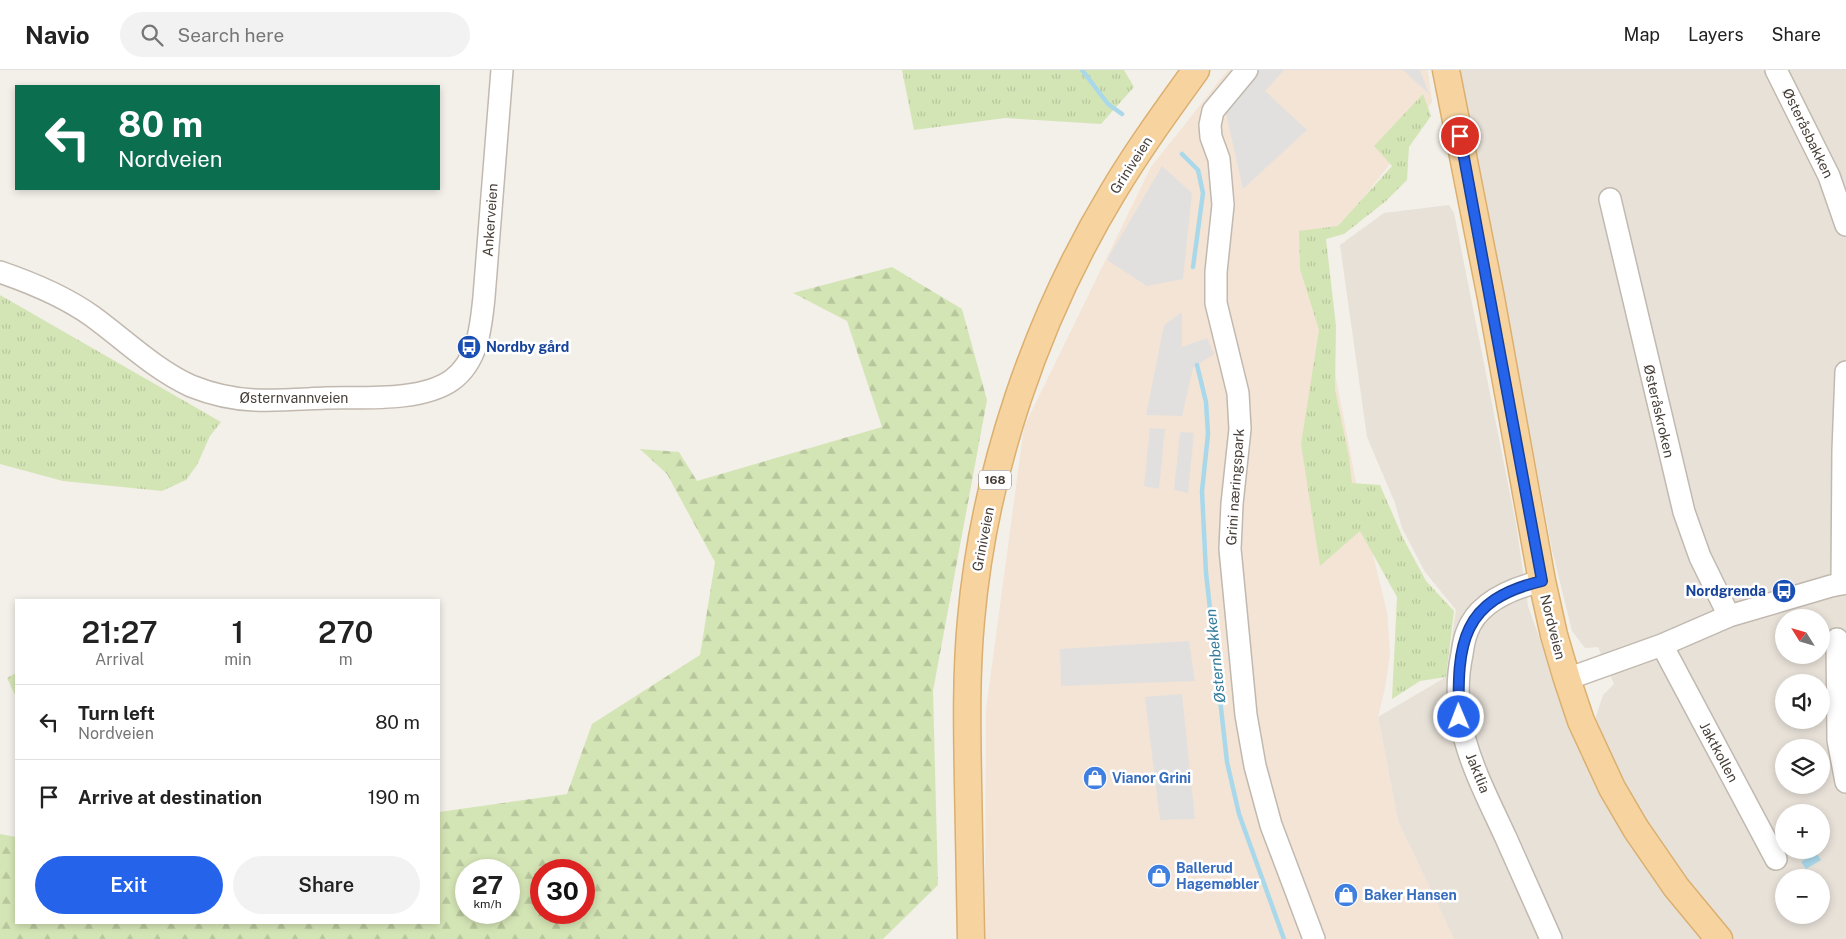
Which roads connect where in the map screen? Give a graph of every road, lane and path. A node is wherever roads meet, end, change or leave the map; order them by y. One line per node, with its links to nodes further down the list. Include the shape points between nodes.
1 (502, 70): 9 (street, Ankerveien, via 482,317 476,347)
2 (1196, 70): 19 (main road, Griniveien / 168, via 1112,194 1067,279 1028,371 995,480 976,574 969,650 967,727)
3 (1247, 70): 20 (street, Grini næringspark, via 1213,111 1210,125 1219,159 1223,205 1216,304 1238,393 1230,549 1246,715 1255,766 1272,825)
4 (1446, 70): 11 (main road, Nordveien)
5 (1776, 70): 7 (street, Østeråsbakken, via 1829,176)
6 (1610, 199): 13 (street, Østeråskroken, via 1684,512 1700,557)
7 (1846, 225)
8 (0, 272): 9 (street, Østernvannveien, via 38,286 79,307 156,366 184,382 228,397 253,400 408,394 444,385)
9 (465, 367)
10 (1846, 372): 12 (street)
11 (1542, 581): 16 (main road, Nordveien); 21 (street, Jaktlia, via 1491,601 1467,631 1458,672 1459,717 1472,762)
12 (1844, 584): 13 (street)
13 (1729, 616): 15 (street)
14 (1837, 639): 17 (street, via 1838,740)
15 (1662, 644): 16 (street); 18 (street, Jaktkollen)
16 (1566, 679): 22 (main road, Nordveien, via 1581,721 1612,788 1636,829 1676,888)
17 (1846, 782)
18 (1775, 857)
19 (971, 939)
20 (1314, 939)
21 (1551, 939)
22 (1719, 939)

